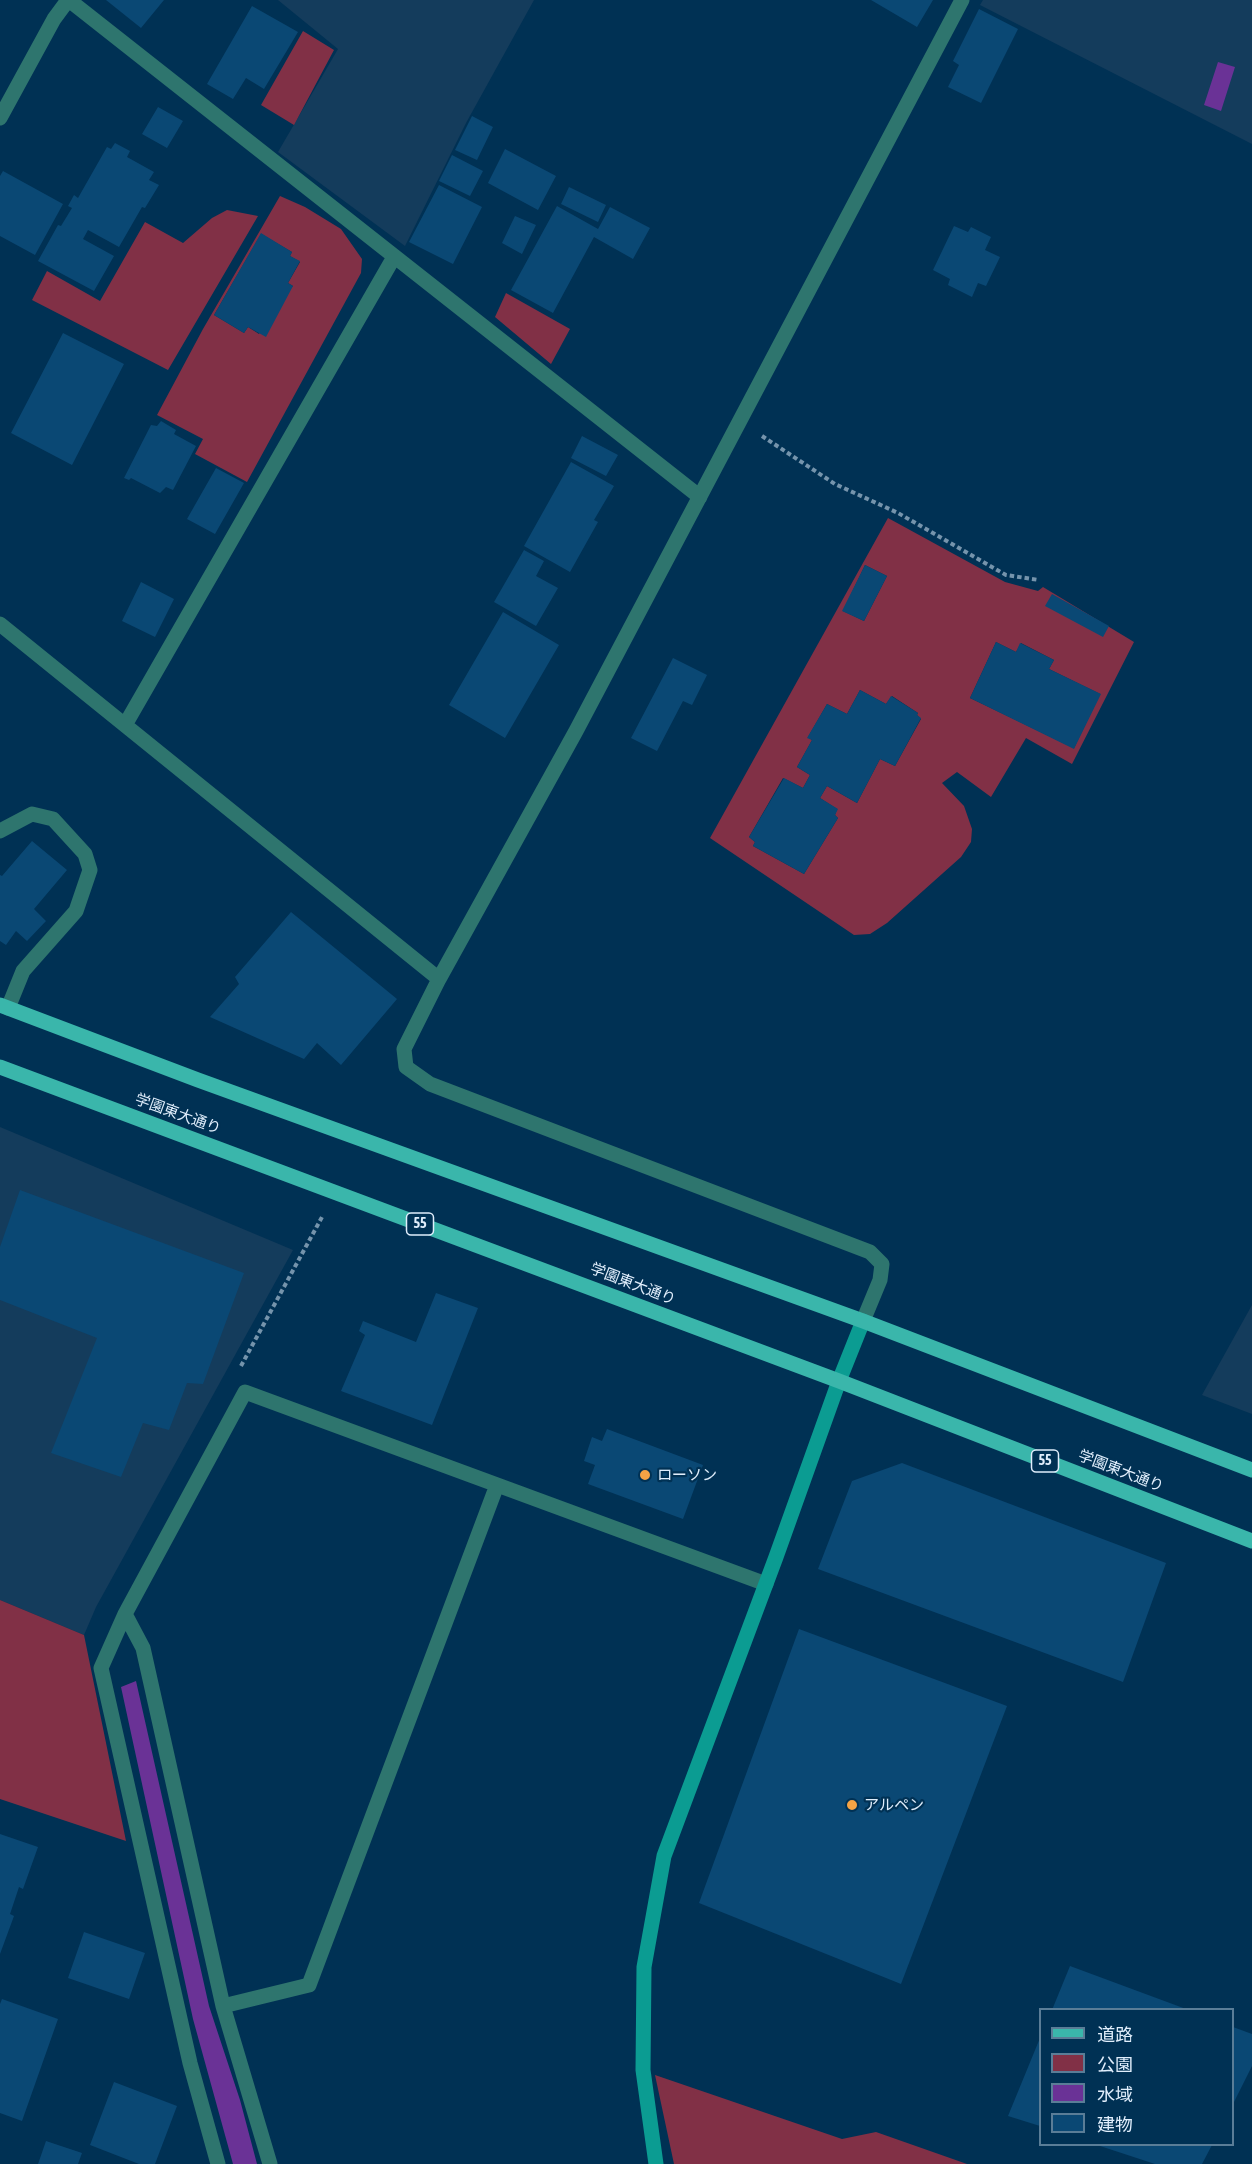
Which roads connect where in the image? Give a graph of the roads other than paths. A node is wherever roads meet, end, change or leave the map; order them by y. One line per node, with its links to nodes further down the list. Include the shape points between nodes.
1 (68, 0): 3 (street); 4 (street)
2 (962, 0): 5 (street)
3 (0, 118)
4 (394, 257): 5 (street); 7 (street)
5 (700, 497): 9 (street)
6 (0, 624): 7 (street)
7 (125, 725): 9 (street)
8 (0, 831): 10 (street, via 32,814 53,819 85,854 90,870 76,911 23,970)
9 (439, 979): 12 (street, via 404,1049 406,1067 429,1084 870,1252 882,1264 880,1280)
10 (4, 1006): 12 (main road)
11 (0, 1067): 13 (main road, 学園東大通り / 55)
12 (863, 1321): 13 (street); 14 (main road)
13 (839, 1381): 16 (main road, 学園東大通り / 55); 17 (street)
14 (1252, 1470)
15 (497, 1485): 17 (street); 18 (street, via 246,1392); 19 (street, via 309,1985)
16 (1252, 1541)
17 (766, 1584): 22 (street, via 664,1856 644,1966 643,2070)
18 (125, 1614): 19 (street, via 143,1648); 20 (street, via 101,1668 190,2063)
19 (223, 2006): 21 (street)
20 (218, 2164)
21 (270, 2164)
22 (656, 2164)

